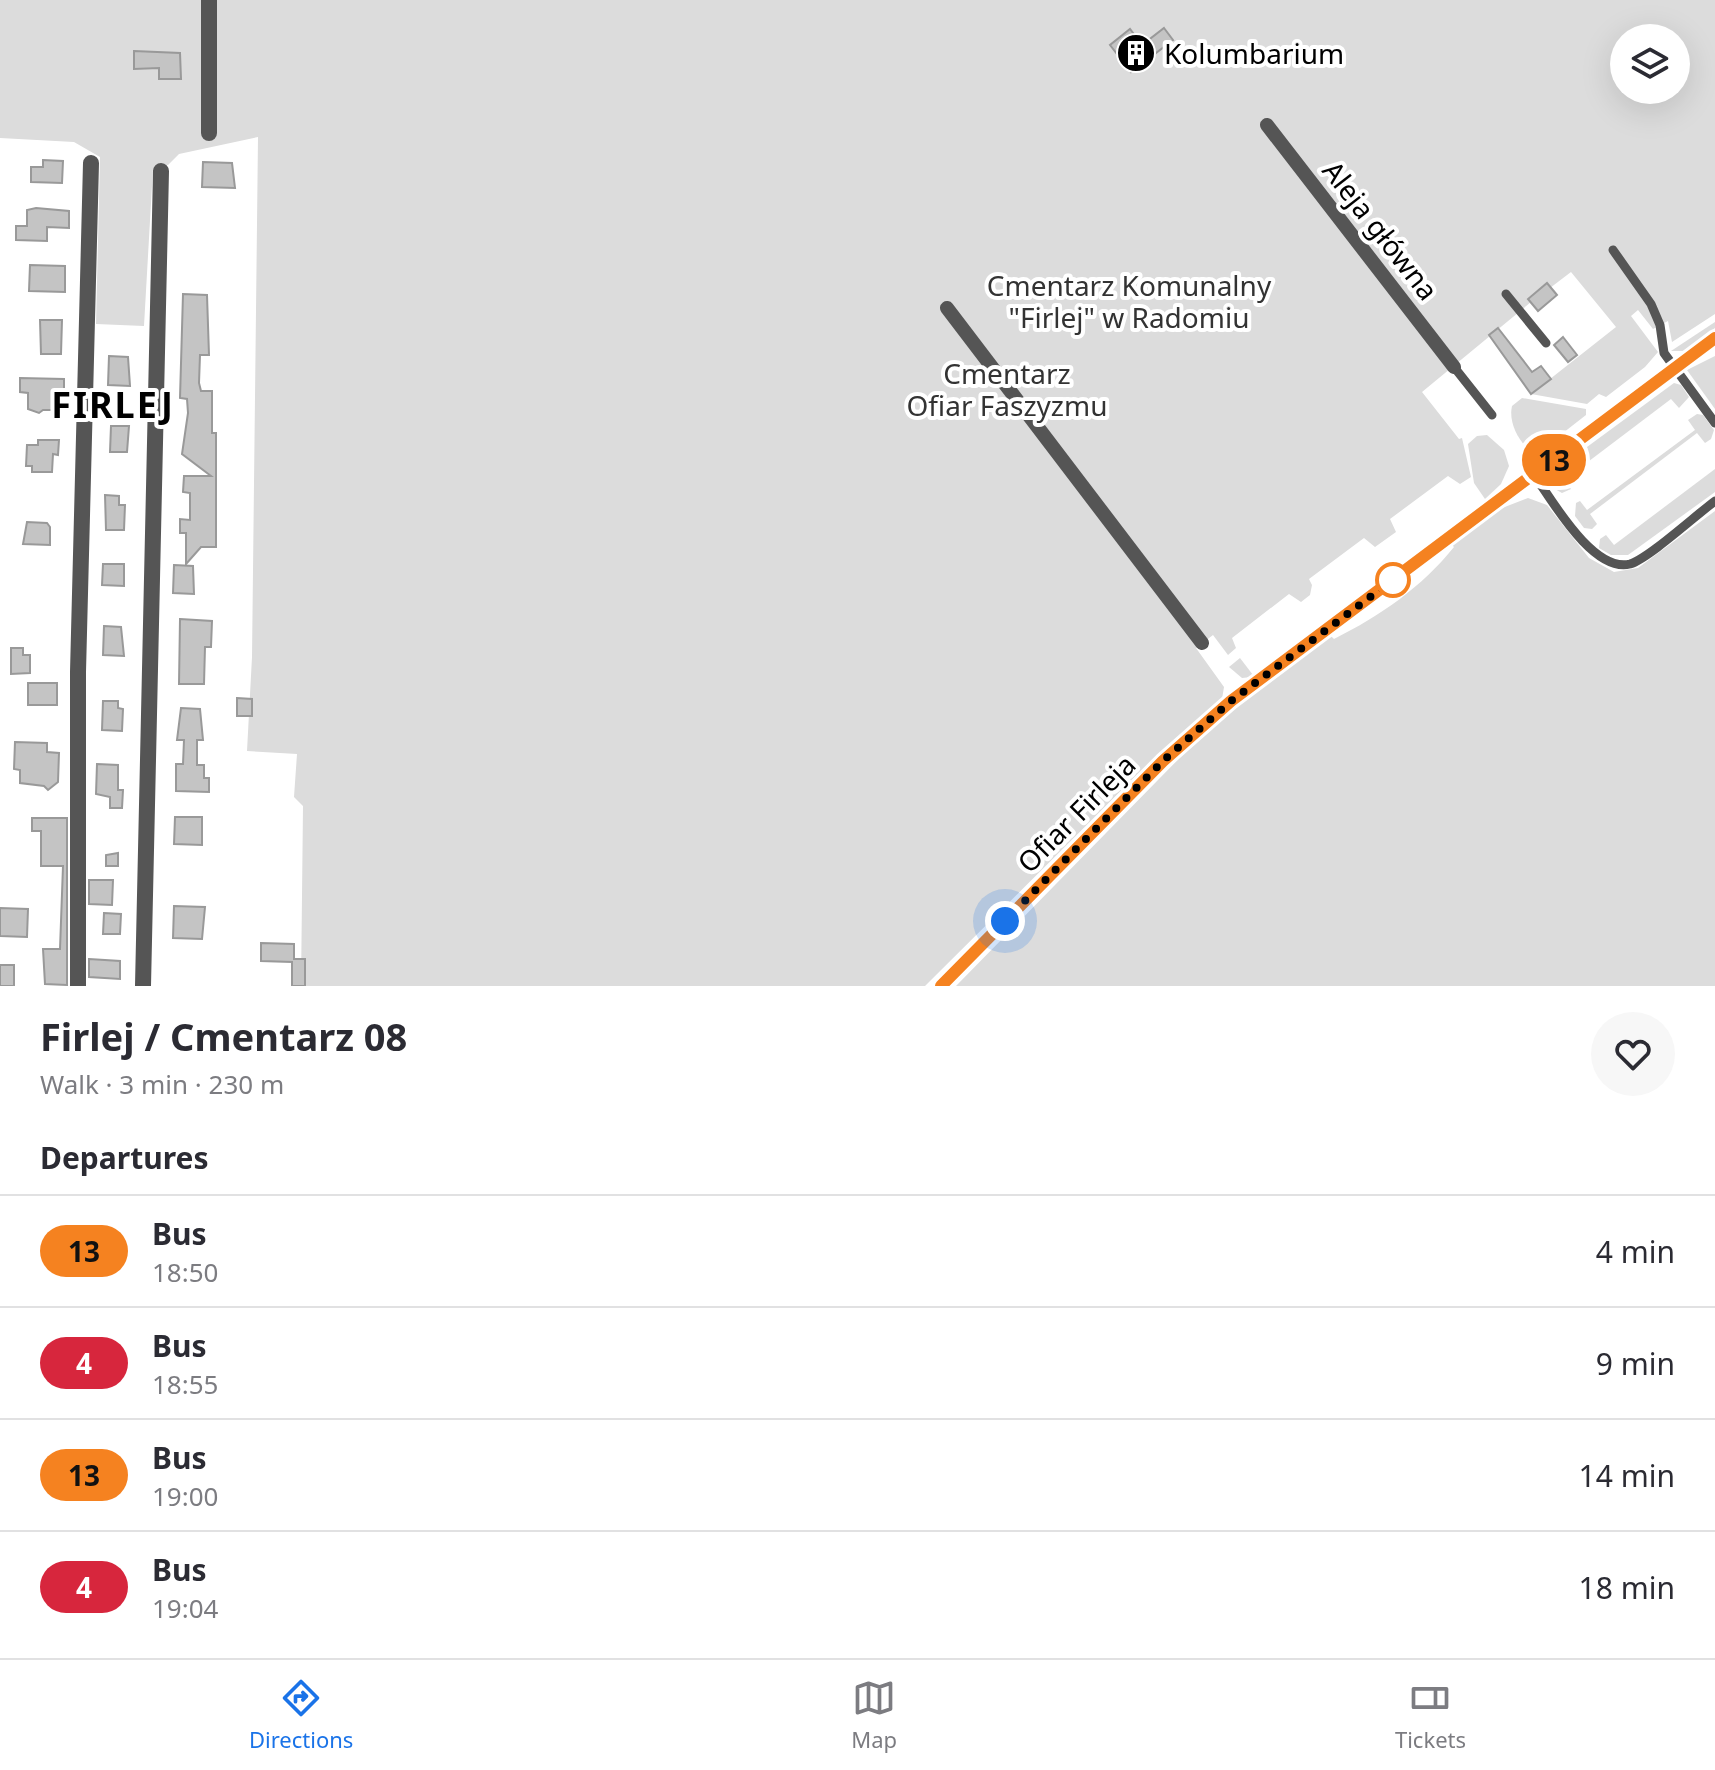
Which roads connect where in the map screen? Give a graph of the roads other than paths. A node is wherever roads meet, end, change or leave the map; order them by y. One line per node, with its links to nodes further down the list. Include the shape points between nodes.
1 (209, 0): 3 (street)
2 (1267, 125): 12 (street, Aleja główna)
3 (209, 133)
4 (91, 163): 19 (street, via 78,672)
5 (161, 171): 20 (street)
6 (1613, 250): 13 (lane, via 1651,304 1664,353)
7 (1506, 294): 10 (lane)
8 (947, 308): 18 (street)
9 (1715, 338): 11 (street, Ofiar Firleja)
10 (1546, 343)
11 (1708, 349): 13 (street, Ofiar Firleja)
12 (1454, 367): 14 (lane)
13 (1674, 369): 15 (lane); 16 (street, Ofiar Firleja)
14 (1492, 415)
15 (1715, 423)
16 (1534, 475): 17 (lane, via 1593,553 1622,564 1639,559); 21 (street, Ofiar Firleja, via 1231,701 1163,761)
17 (1715, 501)
18 (1202, 643)
19 (78, 986)
20 (143, 986)
21 (941, 986)

